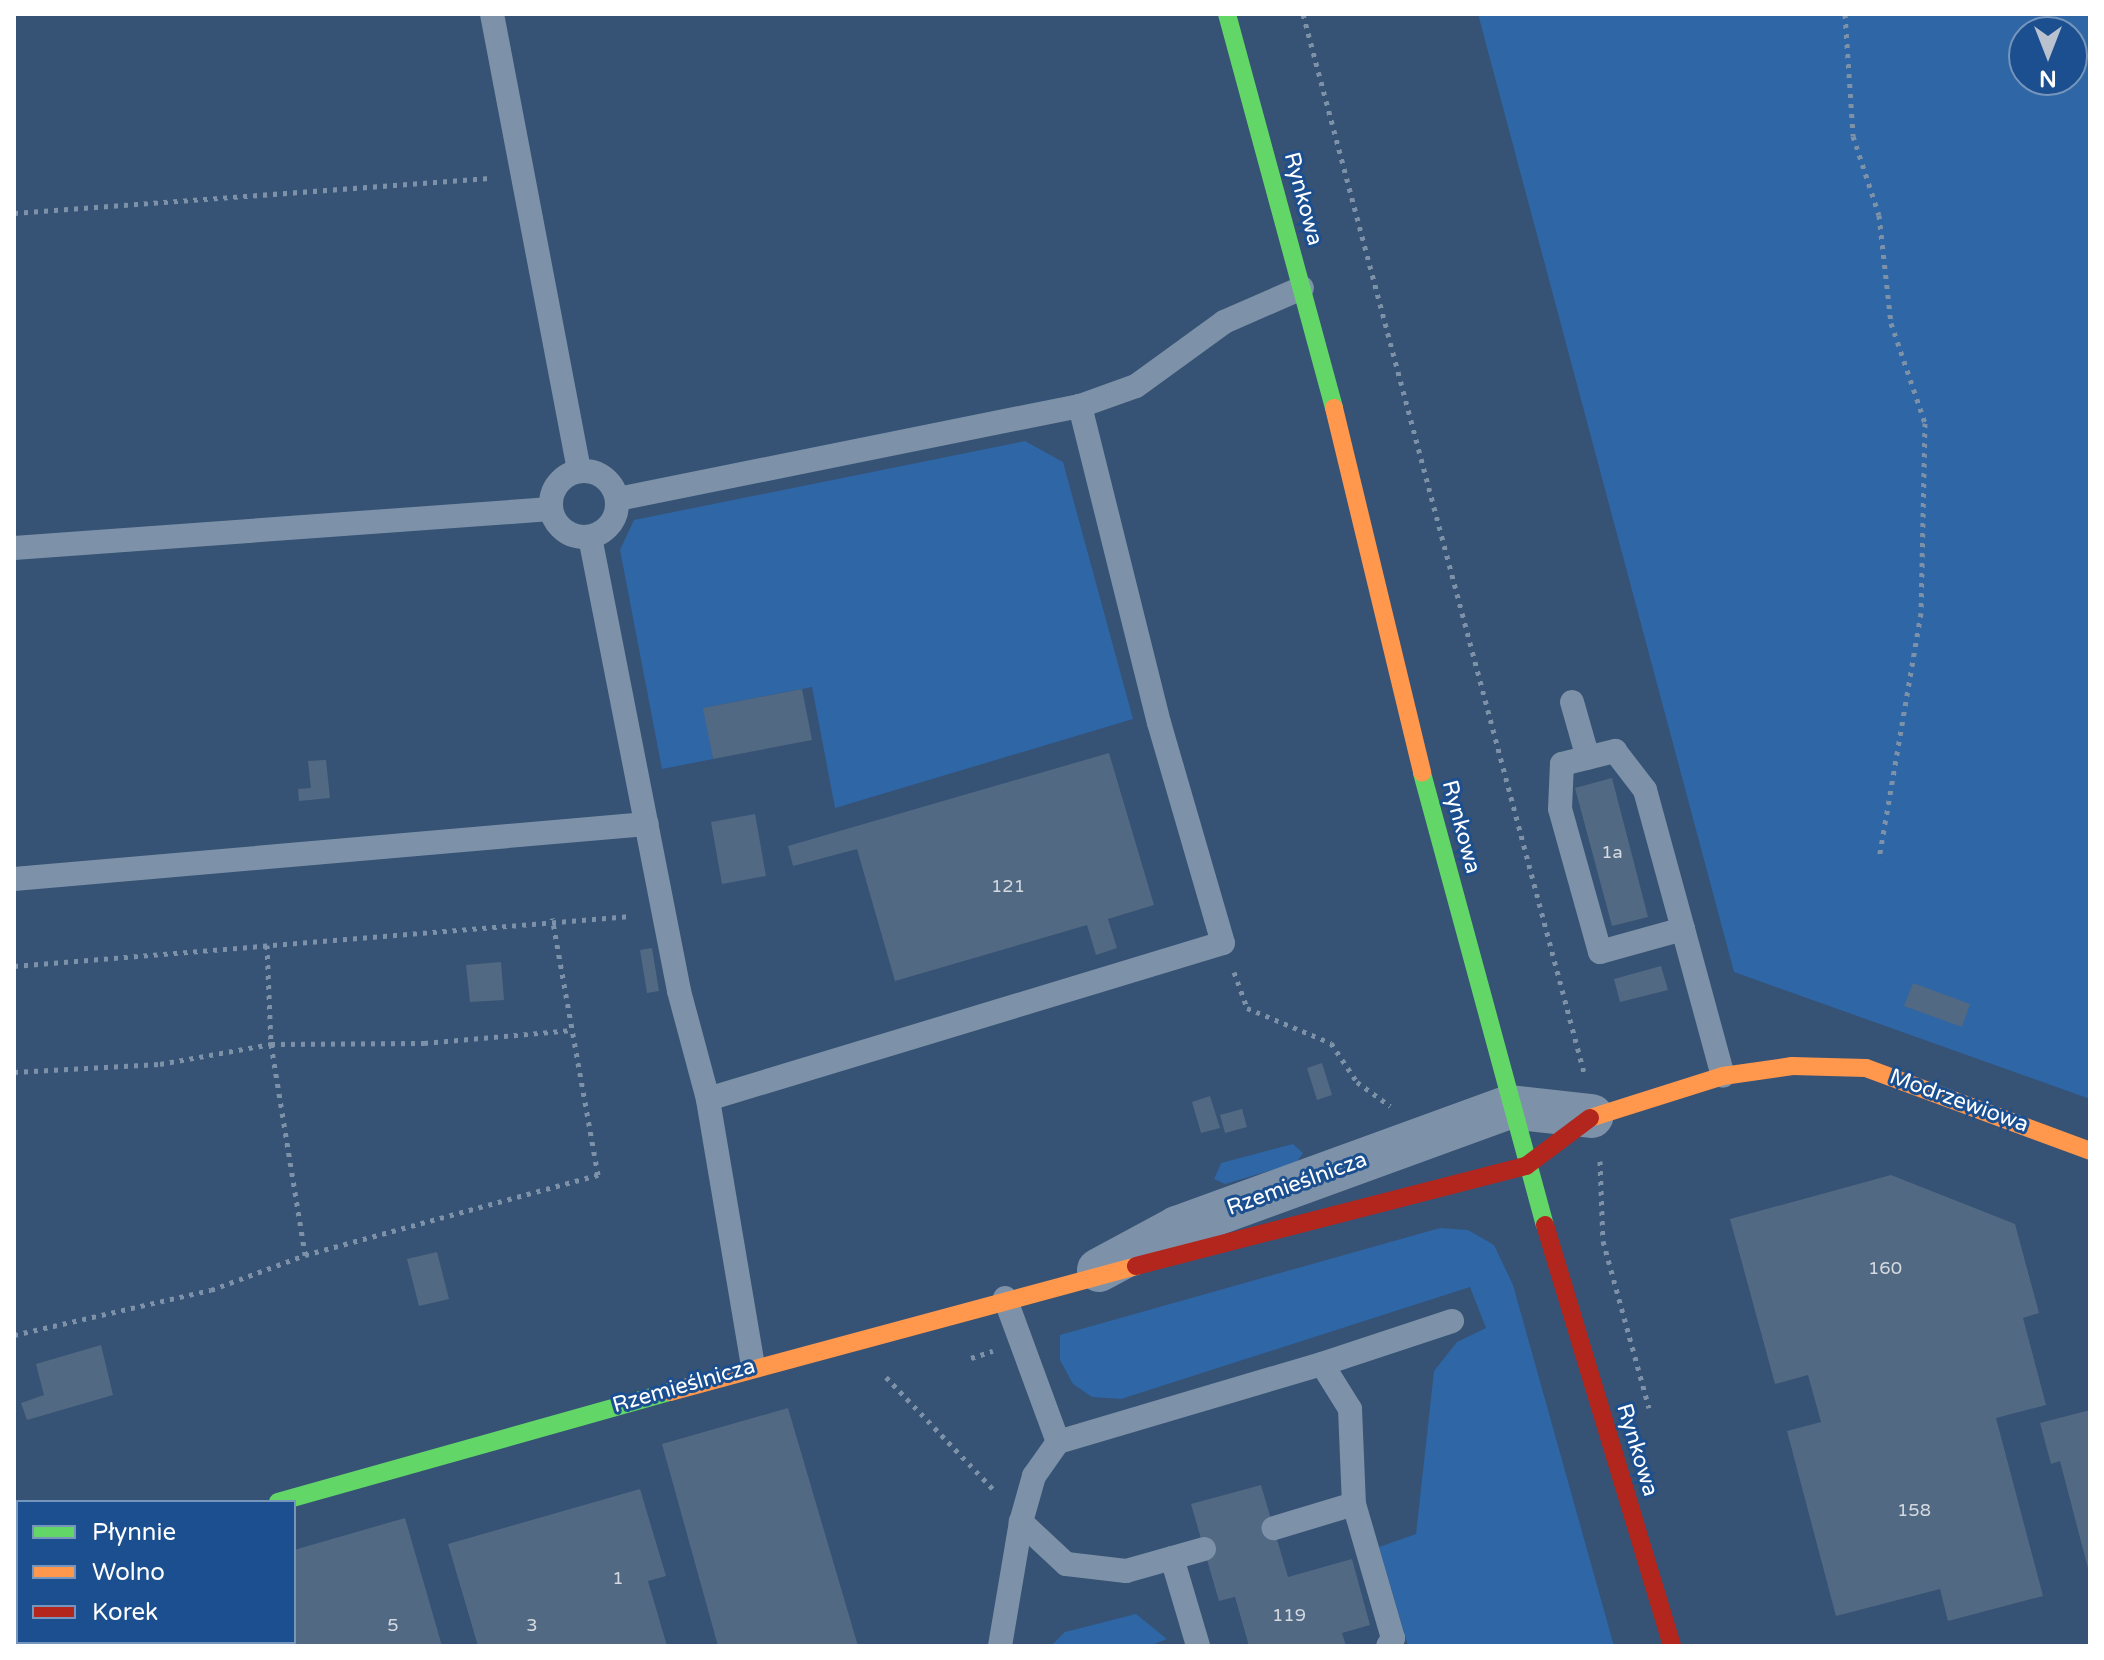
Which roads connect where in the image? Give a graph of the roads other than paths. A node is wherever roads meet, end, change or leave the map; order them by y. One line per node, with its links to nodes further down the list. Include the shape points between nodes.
1 (492, 14): 5 (lane)
2 (1227, 14): 3 (street, Rynkowa)
3 (1302, 288): 4 (lane, via 1224,322 1136,386); 18 (street, Rynkowa)
4 (1080, 406): 6 (lane); 17 (lane, via 1159,723 1223,943)
5 (579, 471): 6 (lane, via 608,480); 7 (lane, via 554,488)
6 (618, 499): 8 (lane, via 615,519)
7 (551, 509): 8 (lane, via 569,534); 9 (lane)
8 (590, 537): 12 (lane)
9 (14, 548)
10 (1572, 702): 11 (lane)
11 (1588, 758): 14 (lane, via 1615,751 1645,790); 14 (lane, via 1562,764 1560,809 1600,952)
12 (647, 824): 13 (lane); 17 (lane)
13 (14, 879)
14 (1683, 929): 15 (lane)
15 (1723, 1076): 16 (street, Modrzewiowa); 19 (street, Modrzewiowa, via 1792,1066 1866,1068)
16 (1589, 1098): 18 (street, Modrzewiowa); 20 (street, Modrzewiowa)
17 (708, 1099): 25 (lane)
18 (1510, 1107): 20 (street, Rynkowa); 21 (street, Rzemieślnicza, via 1177,1228)
19 (2090, 1151)
20 (1526, 1166): 21 (street, Rzemieślnicza, via 1187,1257); 36 (street, Rynkowa)
21 (1091, 1274): 22 (street, Rzemieślnicza)
22 (1005, 1298): 25 (street, Rzemieślnicza); 26 (lane)
23 (1452, 1321): 24 (lane)
24 (1322, 1364): 26 (lane); 28 (lane, via 1350,1409)
25 (753, 1366): 27 (street, Rzemieślnicza)
26 (1058, 1442): 29 (lane, via 1034,1476)
27 (285, 1500)
28 (1354, 1504): 30 (lane); 35 (lane, via 1393,1638)
29 (1021, 1522): 32 (lane, via 1066,1564 1126,1571); 33 (lane)
30 (1274, 1528)
31 (1204, 1549): 32 (lane)
32 (1172, 1558): 34 (lane)
33 (1000, 1646)
34 (1198, 1646)
35 (1388, 1646)
36 (1672, 1646)

